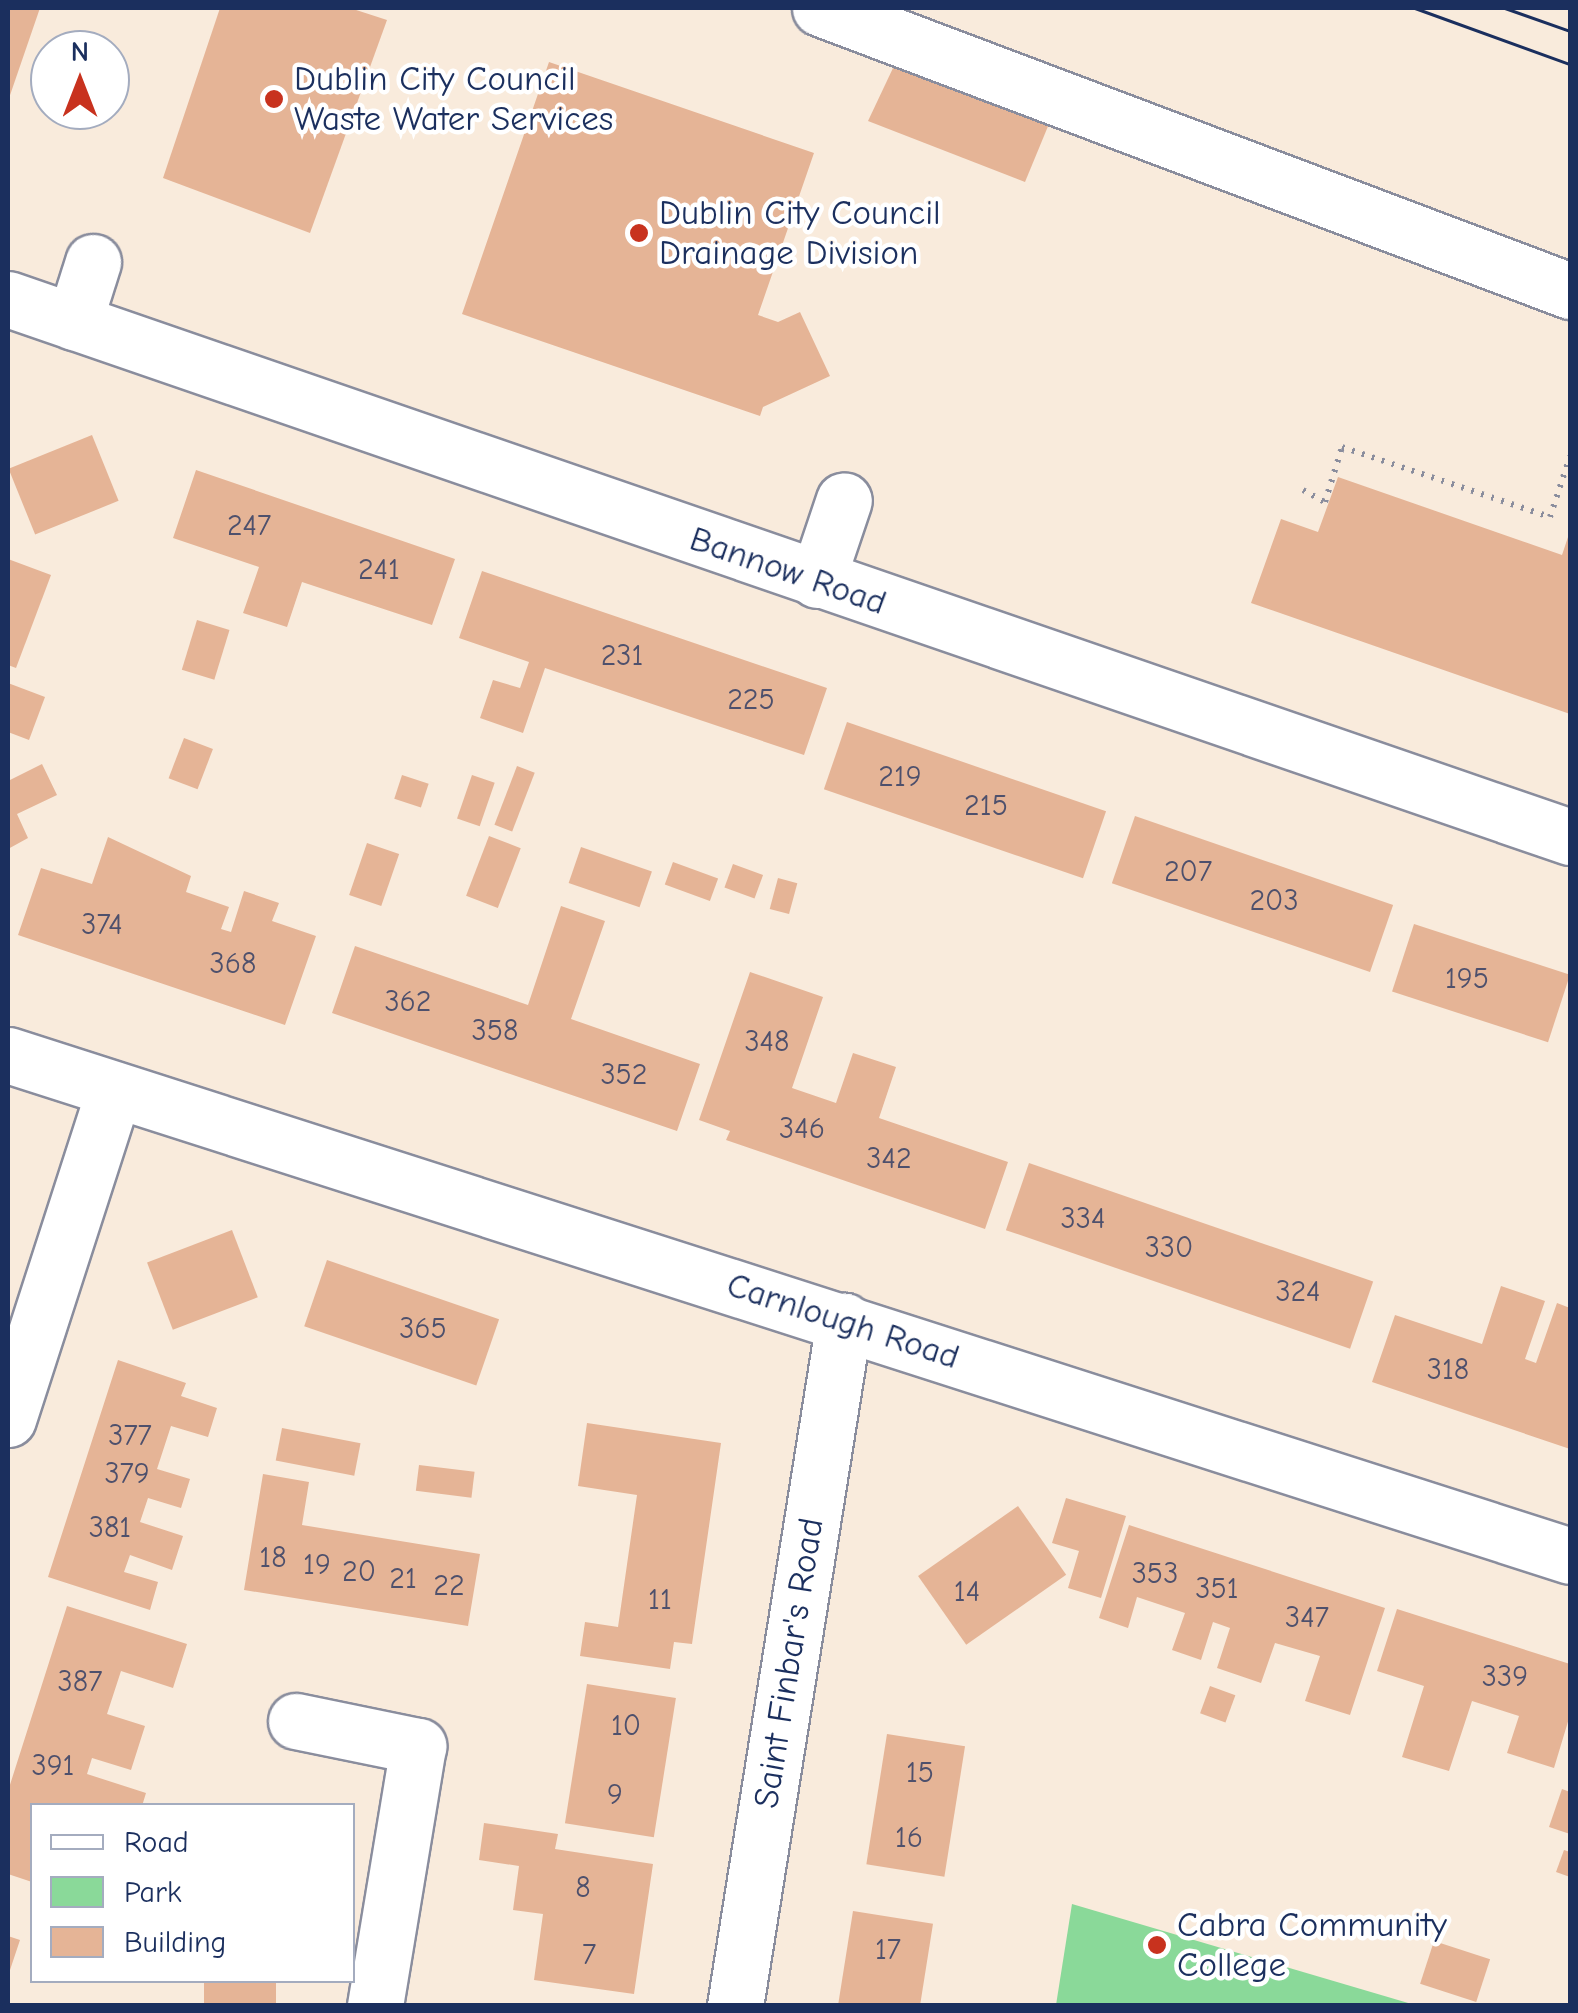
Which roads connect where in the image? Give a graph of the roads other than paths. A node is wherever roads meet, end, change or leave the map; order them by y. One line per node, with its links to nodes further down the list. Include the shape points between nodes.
1 (820, 8): 3 (street)
2 (93, 262): 5 (street)
3 (1570, 291)
4 (8, 299): 5 (street, Bannow Road)
5 (74, 322): 7 (street, Bannow Road)
6 (844, 500): 7 (street)
7 (817, 580): 8 (street, Bannow Road)
8 (1570, 837)
9 (8, 1055): 10 (street, Carnlough Road)
10 (114, 1090): 11 (street, Carnlough Road); 12 (street)
11 (844, 1320): 13 (street, Carnlough Road); 16 (street, Saint Finbar's Road)
12 (8, 1419)
13 (1570, 1556)
14 (296, 1721): 15 (street, via 418,1746)
15 (375, 2006)
16 (734, 2006)

